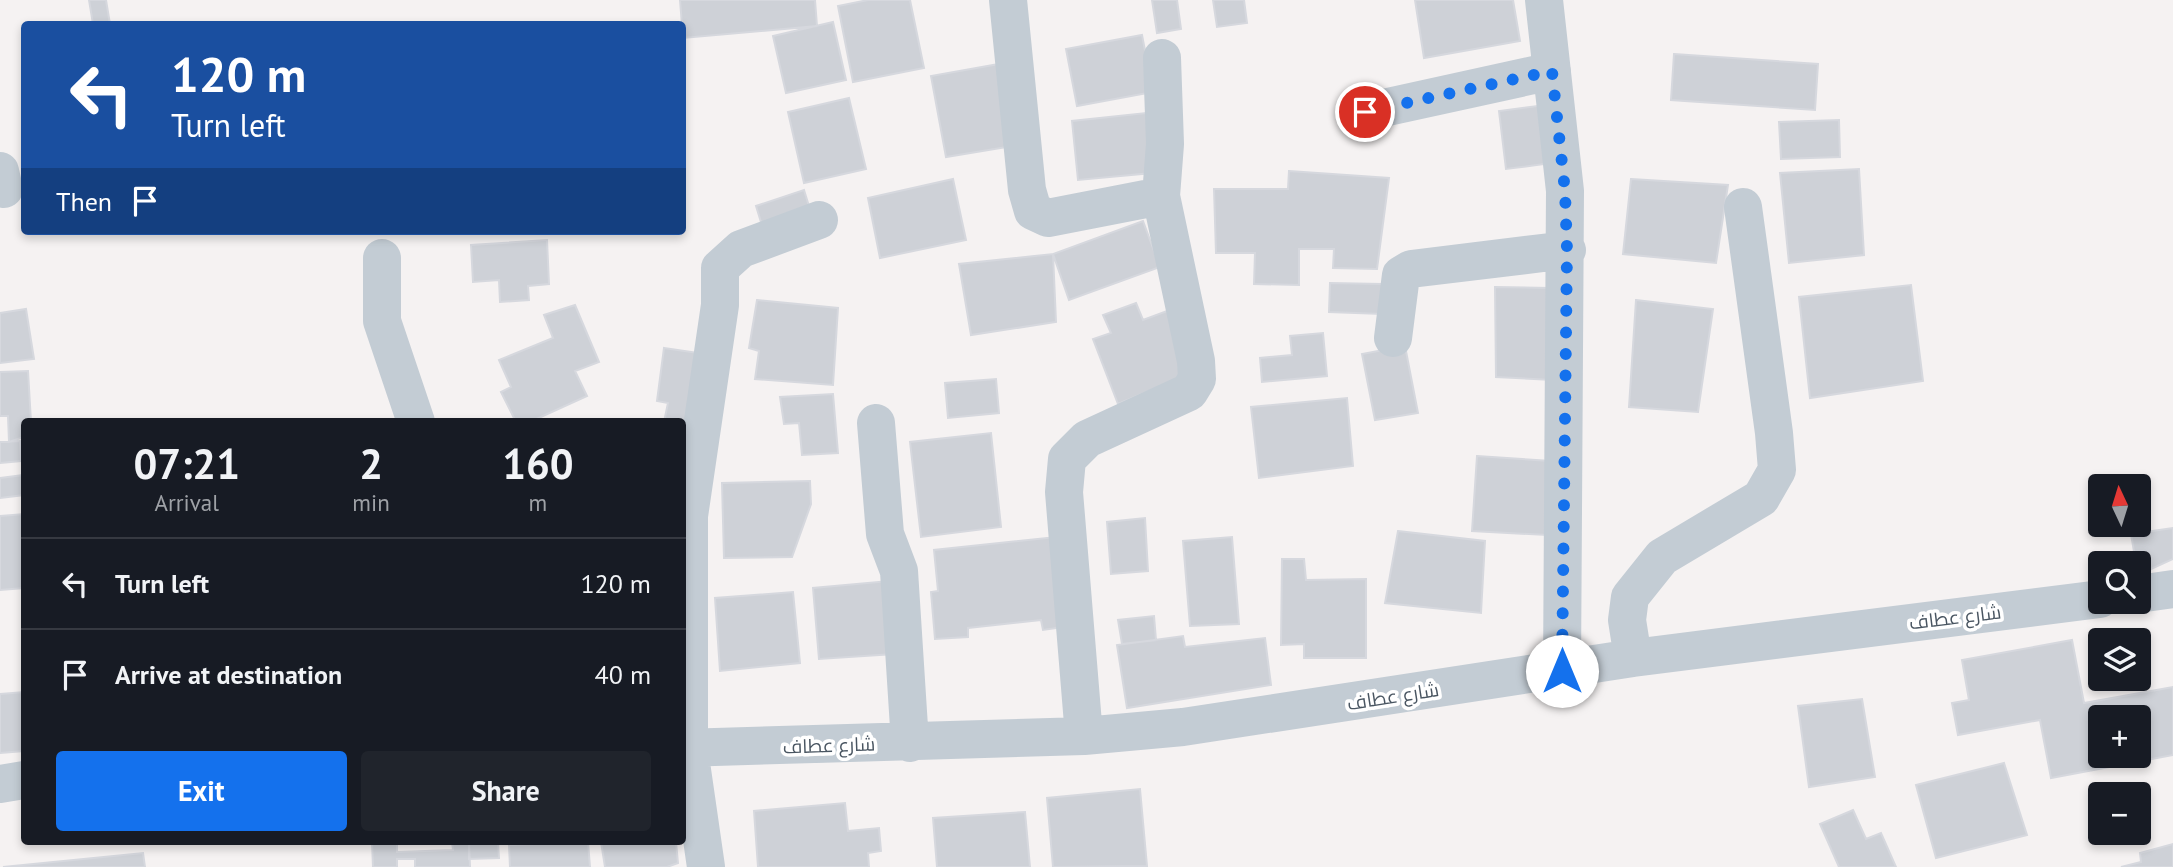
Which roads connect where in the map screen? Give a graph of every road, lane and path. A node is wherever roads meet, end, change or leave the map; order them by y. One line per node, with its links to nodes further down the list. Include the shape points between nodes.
1 (1007, 0): 6 (street, via 1033,211 1048,218)
2 (1544, 0): 4 (street)
3 (1163, 58): 6 (street)
4 (1552, 71): 5 (street); 9 (street)
5 (1365, 112)
6 (1161, 196): 19 (street, via 1197,379 1189,392 1087,439 1067,459 1064,492)
7 (1743, 207): 17 (street, via 1777,470 1761,498 1662,557 1630,597 1627,620)
8 (820, 220): 21 (street, via 741,249 720,268 720,305 689,516)
9 (1567, 250): 11 (street, via 1411,269 1401,275); 18 (street)
10 (382, 258): 12 (street, via 382,321)
11 (1393, 338)
12 (415, 418)
13 (876, 423): 20 (street, via 885,534 899,571)
14 (2173, 589): 15 (street)
15 (2151, 592)
16 (2088, 600): 17 (street, شارع عطاف)
17 (1633, 658): 18 (street, شارع عطاف)
18 (1562, 671): 19 (street, شارع عطاف, via 1183,727)
19 (1084, 736): 20 (street, شارع عطاف)
20 (910, 743): 21 (street, شارع عطاف)
21 (686, 749): 24 (street)
22 (21, 780): 23 (street)
23 (0, 784)
24 (706, 867)

